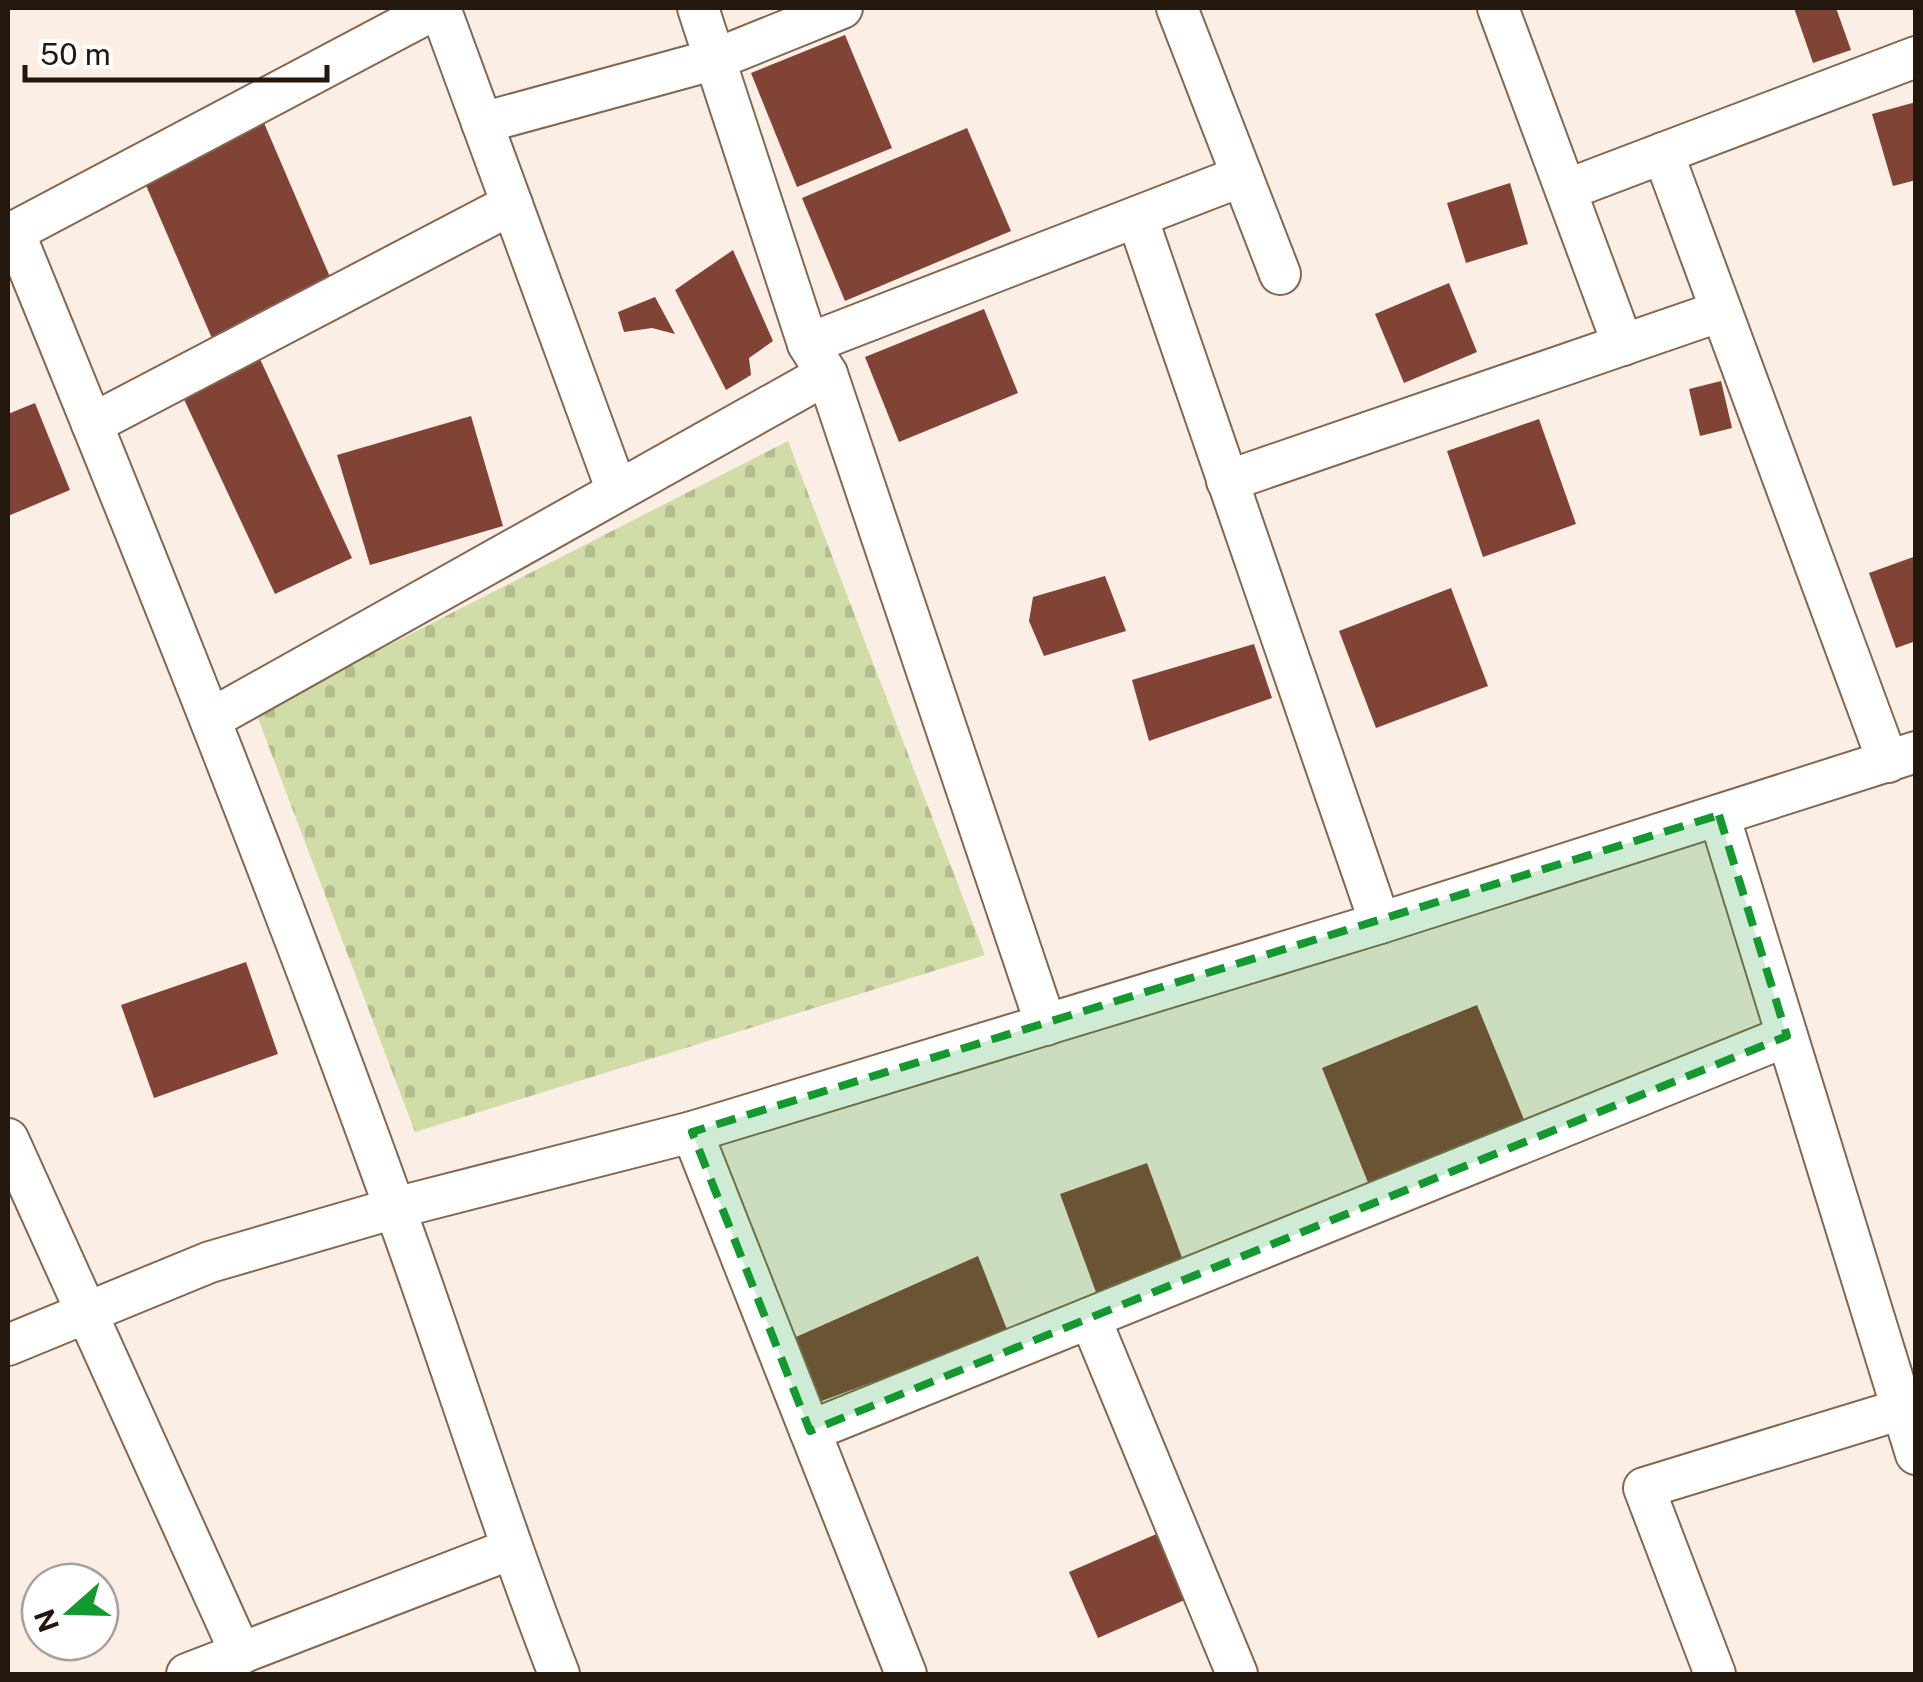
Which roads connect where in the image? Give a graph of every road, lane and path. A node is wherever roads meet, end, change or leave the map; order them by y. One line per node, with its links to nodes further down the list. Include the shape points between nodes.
1 (438, 8): 8 (street); 14 (street)
2 (698, 8): 7 (street)
3 (842, 8): 7 (street)
4 (1177, 8): 10 (street)
5 (1498, 8): 11 (street)
6 (1916, 57): 9 (street)
7 (716, 59): 8 (street); 18 (street)
8 (482, 123): 12 (street)
9 (1663, 153): 11 (street); 16 (street)
10 (1242, 176): 13 (street); 15 (street)
11 (1566, 190): 17 (street)
12 (512, 204): 19 (street); 21 (street)
13 (1137, 217): 18 (street); 20 (street)
14 (11, 234): 19 (street)
15 (1280, 274)
16 (1721, 311): 17 (street); 23 (street)
17 (1624, 345): 20 (street)
18 (818, 359): 21 (street); 26 (street)
19 (92, 424): 22 (street)
20 (1227, 481): 25 (street)
21 (617, 491): 22 (street)
22 (210, 719): 30 (street)
23 (1902, 757): 24 (street)
24 (1719, 815): 25 (street); 27 (street)
25 (1380, 923): 26 (street)
26 (1046, 1025): 28 (street)
27 (1787, 1036): 32 (street); 34 (street)
28 (692, 1132): 30 (street); 35 (street)
29 (8, 1141): 31 (street)
30 (395, 1208): 31 (street, via 210,1262); 37 (street)
31 (86, 1312): 33 (street); 38 (street)
32 (1090, 1318): 35 (street); 42 (street)
33 (8, 1345)
34 (1902, 1409): 36 (street); 43 (street, via 1644,1488)
35 (810, 1431): 41 (street)
36 (1916, 1454)
37 (510, 1549): 38 (street); 40 (street)
38 (240, 1654): 39 (street)
39 (186, 1674)
40 (558, 1674)
41 (906, 1674)
42 (1237, 1674)
43 (1715, 1674)

